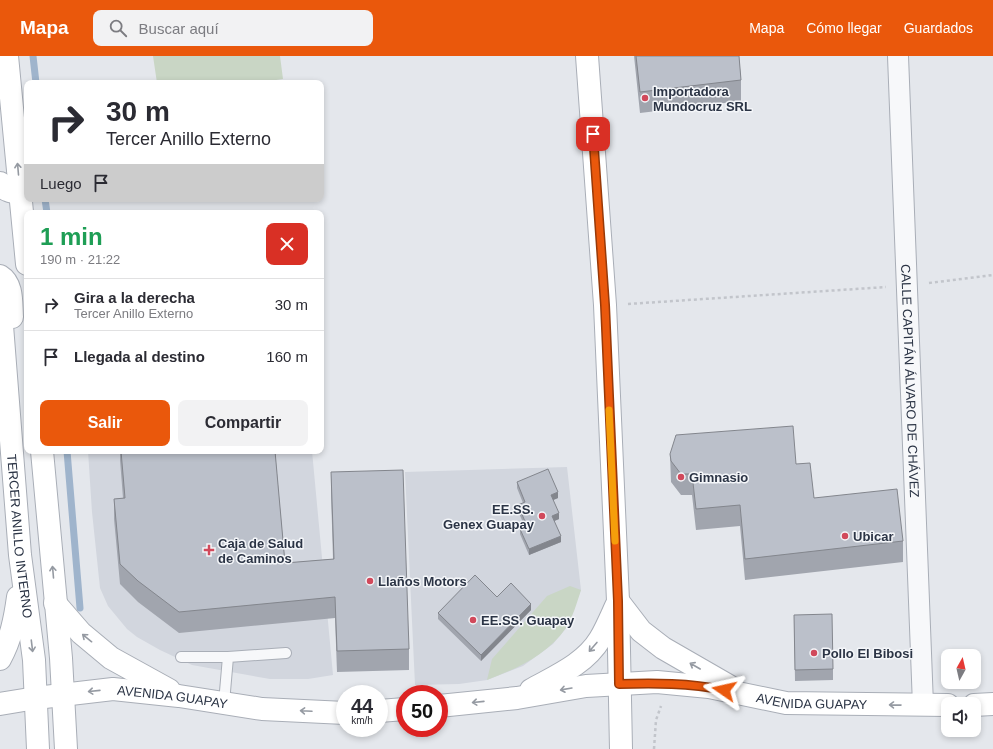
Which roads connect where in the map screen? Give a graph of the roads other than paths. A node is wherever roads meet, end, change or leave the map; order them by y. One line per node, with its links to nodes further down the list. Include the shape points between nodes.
1 (7, 56): 5 (main road)
2 (587, 56): 14 (main road, via 605,305)
3 (898, 56): 30 (street, CALLE CAPITÁN ÁLVARO DE CHÁVEZ)
4 (0, 65): 5 (main road)
5 (11, 94): 7 (main road, one-way to 5)
6 (0, 183): 7 (main road, via 10,192)
7 (20, 193): 8 (main road)
8 (24, 234)
9 (0, 276): 12 (main road, via 10,291 22,450)
10 (0, 300): 13 (main road, TERCER ANILLO INTERNO)
11 (42, 454): 12 (main road)
12 (48, 521): 15 (main road, one-way to 12)
13 (20, 556): 19 (main road, via 14,623 7,647); 24 (main road, TERCER ANILLO INTERNO, one-way to 24, via 34,660)
14 (618, 601): 20 (main road); 21 (main road, one-way to 14, via 663,648 641,631); 25 (main road, one-way to 25, via 600,640 581,660)
15 (55, 603): 22 (main road); 23 (main road, one-way to 15, via 111,658 81,633)
16 (286, 653): 18 (lane)
17 (181, 657): 18 (lane)
18 (228, 657): 26 (lane)
19 (0, 659)
20 (619, 684): 21 (main road, AVENIDA GUAPAY, via 657,682); 25 (main road, AVENIDA GUAPAY, one-way to 25, via 586,686); 36 (main road)
21 (740, 693): 30 (main road, AVENIDA GUAPAY, one-way to 21, via 786,703)
22 (63, 694): 23 (main road, AVENIDA GUAPAY, one-way to 22, via 114,689); 24 (main road, AVENIDA GUAPAY); 35 (main road)
23 (179, 696): 26 (main road, AVENIDA GUAPAY)
24 (36, 698): 27 (main road, AVENIDA GUAPAY); 34 (main road, TERCER ANILLO INTERNO)
25 (517, 698): 29 (main road, AVENIDA GUAPAY, one-way to 29)
26 (224, 703): 33 (main road, AVENIDA GUAPAY, one-way to 26, via 262,709)
27 (0, 704)
28 (993, 704): 32 (main road)
29 (448, 705)
30 (923, 705): 31 (main road, AVENIDA GUAPAY)
31 (941, 705)
32 (981, 705)
33 (336, 713)
34 (37, 739)
35 (66, 739)
36 (621, 740)

